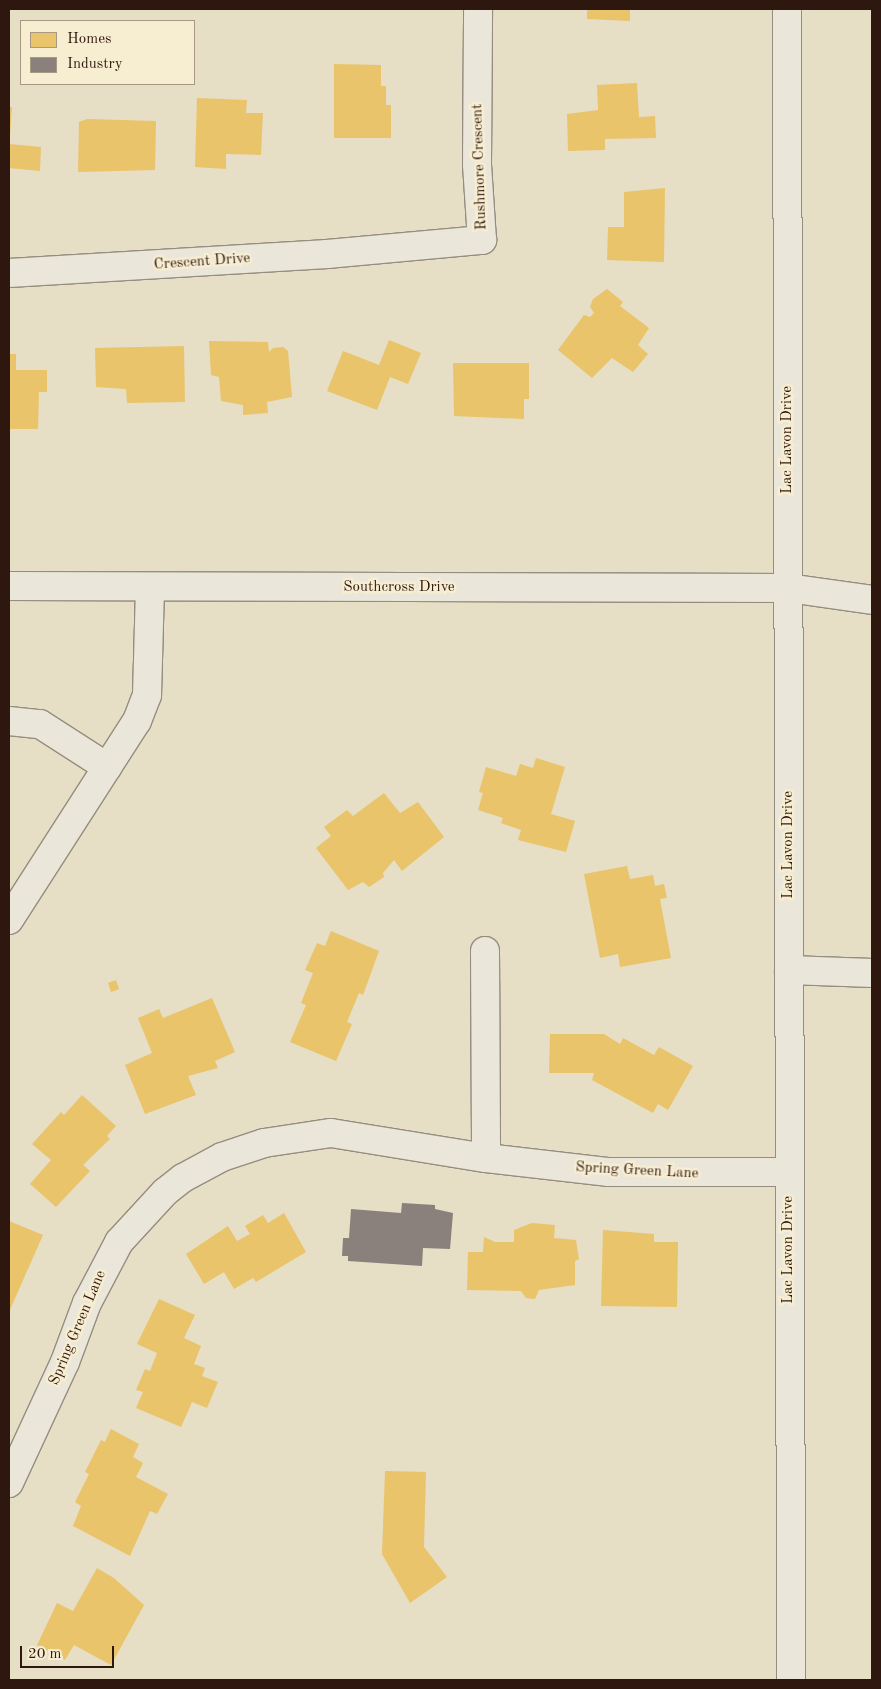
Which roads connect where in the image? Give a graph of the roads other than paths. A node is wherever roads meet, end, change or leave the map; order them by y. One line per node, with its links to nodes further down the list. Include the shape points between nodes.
1 (478, 9): 3 (street, Rushmore Crescent, via 477,164 482,240)
2 (787, 9): 7 (street, Lac Lavon Drive)
3 (396, 246): 4 (street, Crescent Drive, via 327,254)
4 (9, 273)
5 (9, 586): 6 (street, Southcross Drive)
6 (150, 587): 7 (street, Southcross Drive); 10 (street, via 147,695 137,721)
7 (788, 588): 8 (street, Southcross Drive); 13 (street, Lac Lavon Drive)
8 (872, 600)
9 (9, 721): 10 (street, via 40,724)
10 (107, 767): 11 (street)
11 (9, 920)
12 (485, 952): 15 (street)
13 (789, 970): 14 (street); 16 (street, Lac Lavon Drive)
14 (872, 973)
15 (486, 1158): 16 (street, Spring Green Lane, via 609,1172); 17 (street, Spring Green Lane, via 331,1133 264,1143 222,1157 183,1178 133,1226 107,1261)
16 (789, 1172): 18 (street, Lac Lavon Drive)
17 (9, 1483)
18 (791, 1680)

